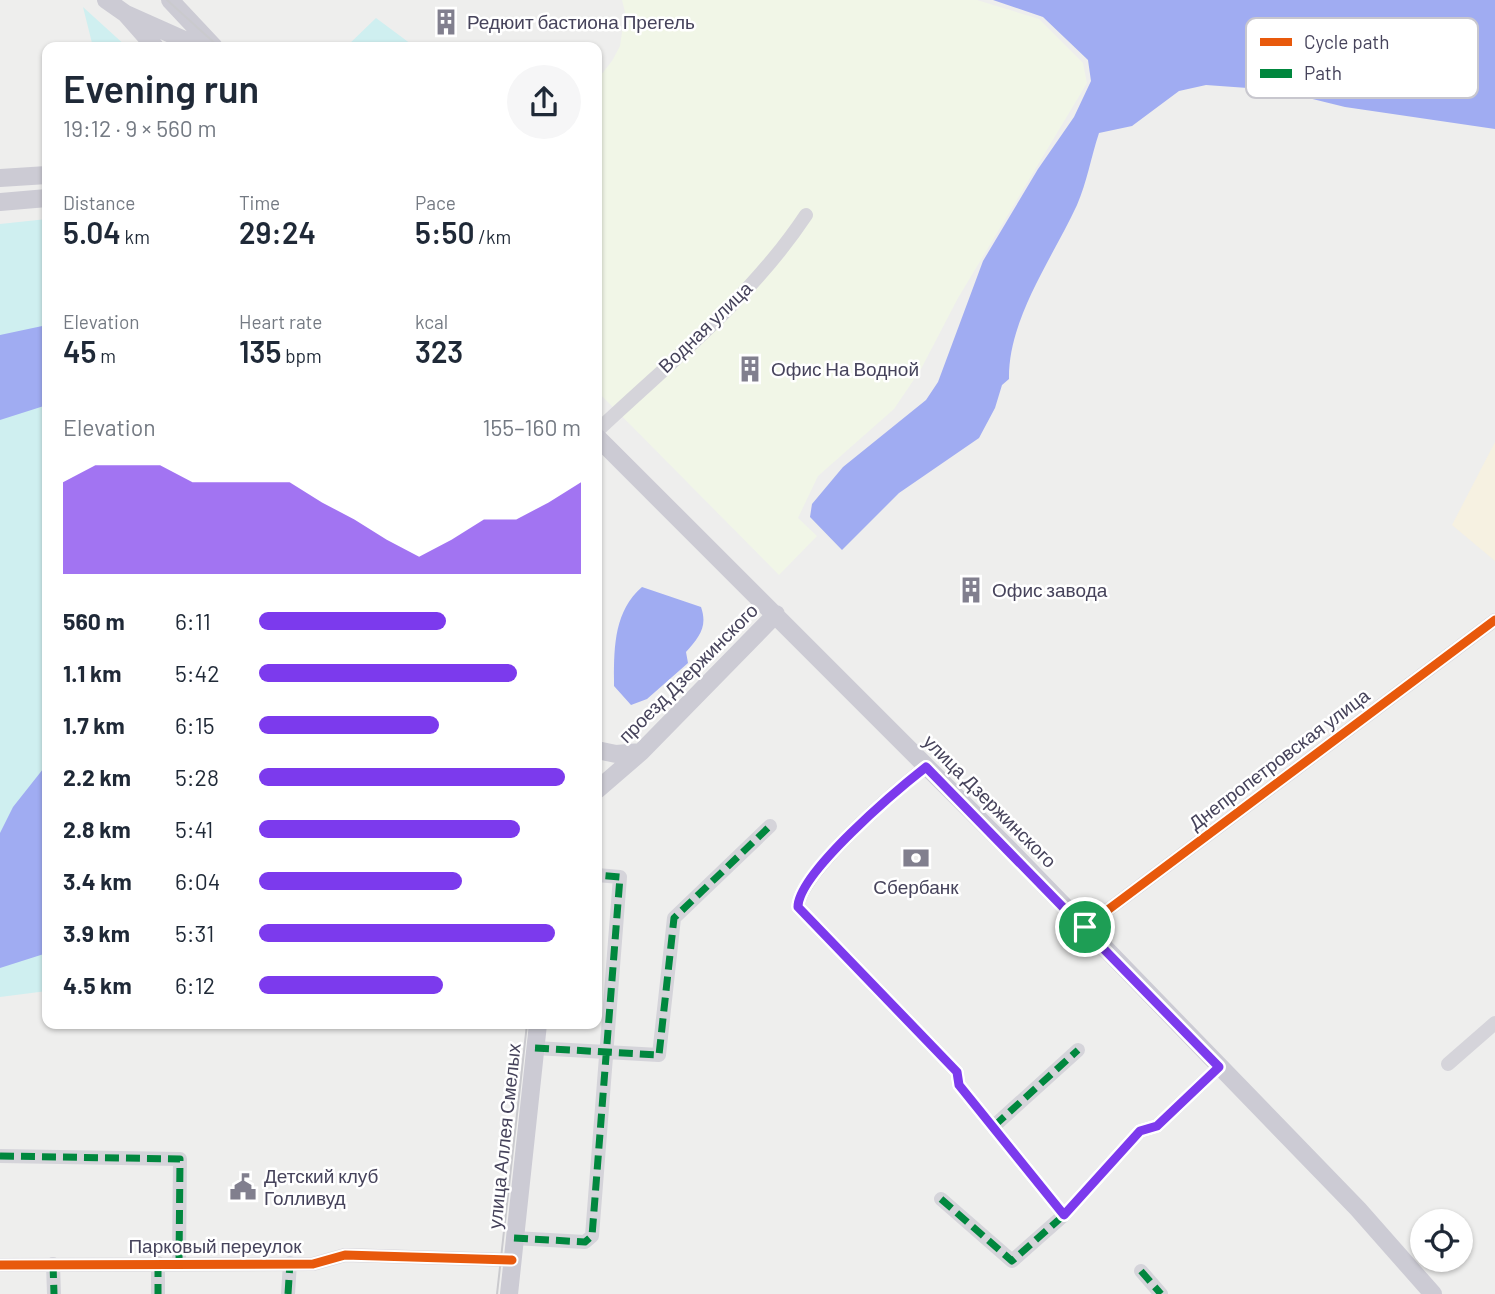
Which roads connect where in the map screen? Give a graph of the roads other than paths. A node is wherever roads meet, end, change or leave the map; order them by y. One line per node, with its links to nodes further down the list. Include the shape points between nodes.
1 (106, 0): 3 (main road)
2 (170, 0): 6 (main road)
3 (126, 14): 4 (main road); 5 (main road)
4 (151, 42)
5 (189, 42)
6 (209, 42)
7 (42, 175): 8 (main road)
8 (0, 178)
9 (42, 198): 10 (main road)
10 (0, 202)
11 (806, 215): 12 (street, Водная улица, via 787,244 735,299)
12 (602, 426)
13 (602, 442): 14 (main road, улица Дзержинского)
14 (776, 614): 17 (main road, проезд Дзержинского); 18 (main road, улица Дзержинского)
15 (1495, 620): 22 (street, Днепропетровская улица)
16 (602, 751): 17 (main road)
17 (640, 752): 19 (main road, проезд Дзержинского)
18 (926, 767): 22 (main road, улица Дзержинского); 30 (street, via 837,847 804,889 798,907 957,1072 959,1085)
19 (602, 786)
20 (770, 826): 27 (street, via 674,918 659,1055)
21 (602, 876): 27 (street, via 620,877)
22 (1085, 927): 29 (main road, улица Дзержинского)
23 (1495, 1023): 28 (street)
24 (537, 1029): 25 (main road, улица Аллея Смелых)
25 (535, 1048): 27 (street); 34 (main road, улица Аллея Смелых)
26 (1078, 1050): 30 (street)
27 (608, 1054): 34 (street, via 592,1236 585,1242)
28 (1447, 1064)
29 (1219, 1067): 33 (street, via 1157,1126 1140,1131); 47 (main road, улица Дзержинского, via 1358,1209)
30 (994, 1126): 33 (street)
31 (0, 1156): 37 (street, via 180,1158)
32 (941, 1199): 33 (street, via 1012,1261)
33 (1064, 1215)
34 (514, 1238): 35 (main road, улица Аллея Смелых)
35 (512, 1260): 39 (street, Парковый переулок, via 345,1255 313,1264); 45 (main road, улица Аллея Смелых)
36 (158, 1263): 37 (street, Парковый переулок); 38 (street, Парковый переулок); 43 (street)
37 (178, 1263): 39 (street, Парковый переулок)
38 (53, 1264): 40 (street, Парковый переулок); 42 (street)
39 (290, 1264): 44 (street)
40 (0, 1265)
41 (1141, 1271): 46 (street)
42 (54, 1294)
43 (158, 1294)
44 (288, 1294)
45 (509, 1294)
46 (1161, 1294)
47 (1433, 1294)

